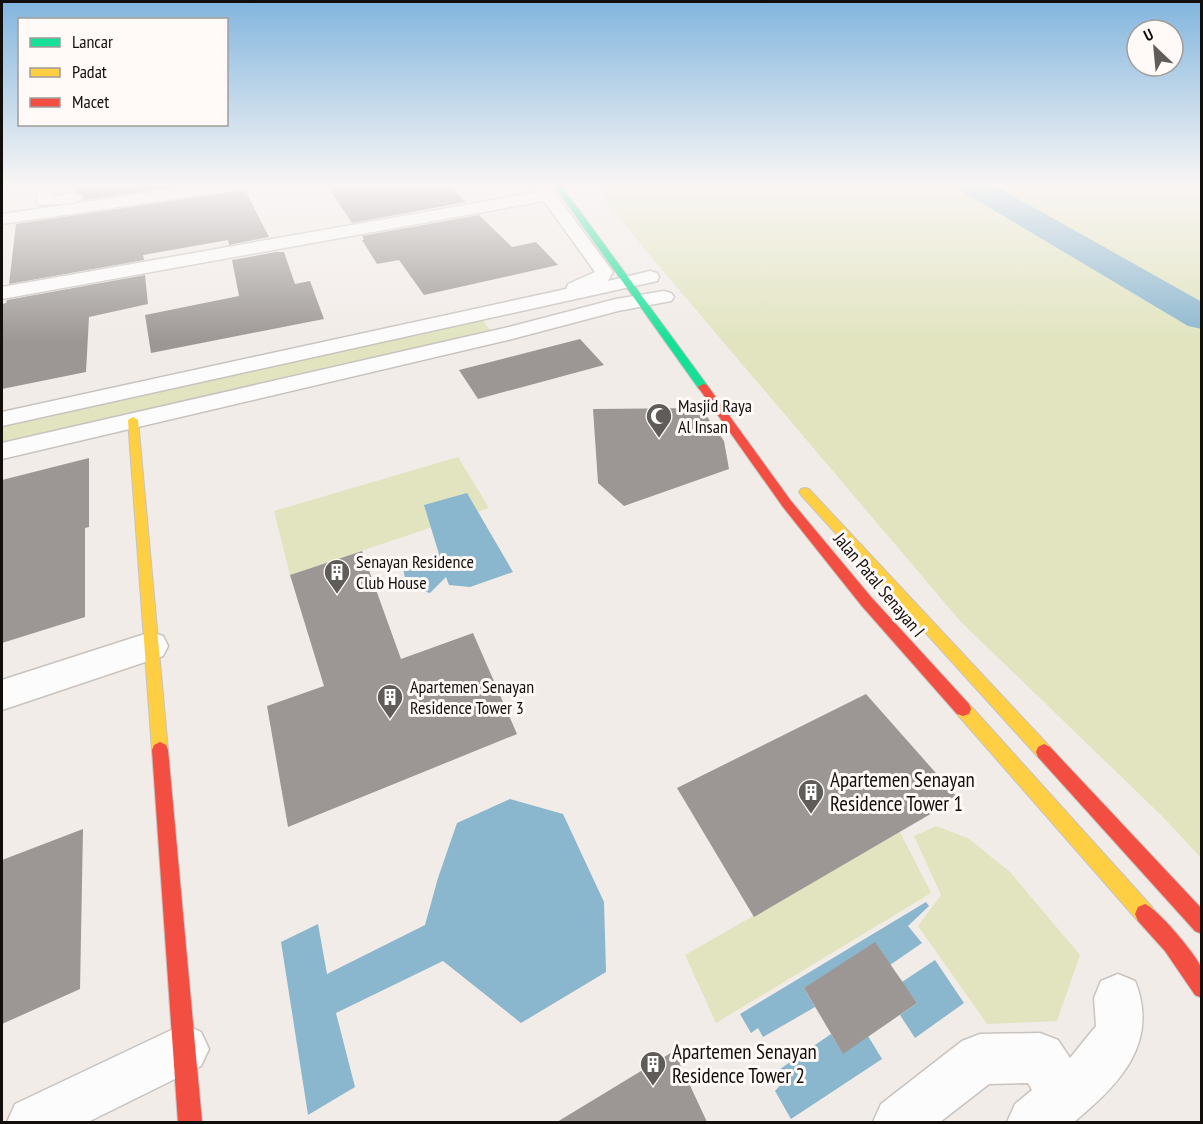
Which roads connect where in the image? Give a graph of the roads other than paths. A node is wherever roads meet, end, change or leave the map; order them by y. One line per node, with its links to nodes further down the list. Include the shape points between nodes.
1 (296, 236): 6 (street)
2 (580, 236): 7 (street, via 604,272 600,278)
3 (589, 236): 5 (main road, Jalan Patal Senayan I)
4 (646, 272): 5 (street); 9 (main road)
5 (628, 282): 7 (street); 8 (main road, Jalan Patal Senayan I)
6 (2, 293)
7 (550, 297): 10 (street)
8 (642, 300): 9 (street); 11 (street); 19 (main road, Jalan Patal Senayan I, via 787,504 866,600 1172,944)
9 (667, 301)
10 (496, 309): 11 (street); 12 (street)
11 (512, 333): 13 (street)
12 (2, 419)
13 (133, 420): 14 (street); 16 (main road)
14 (2, 451)
15 (797, 480): 18 (main road, Jalan Patal Senayan I)
16 (151, 646): 17 (street); 21 (main road)
17 (2, 695)
18 (1202, 924)
19 (1202, 988)
20 (1118, 998): 22 (street, via 1120,1025 1112,1046 1101,1062)
21 (184, 1049): 23 (street); 24 (main road)
22 (1050, 1109): 25 (street, via 1040,1058 980,1059)
23 (33, 1122)
24 (190, 1122)
25 (899, 1122)

